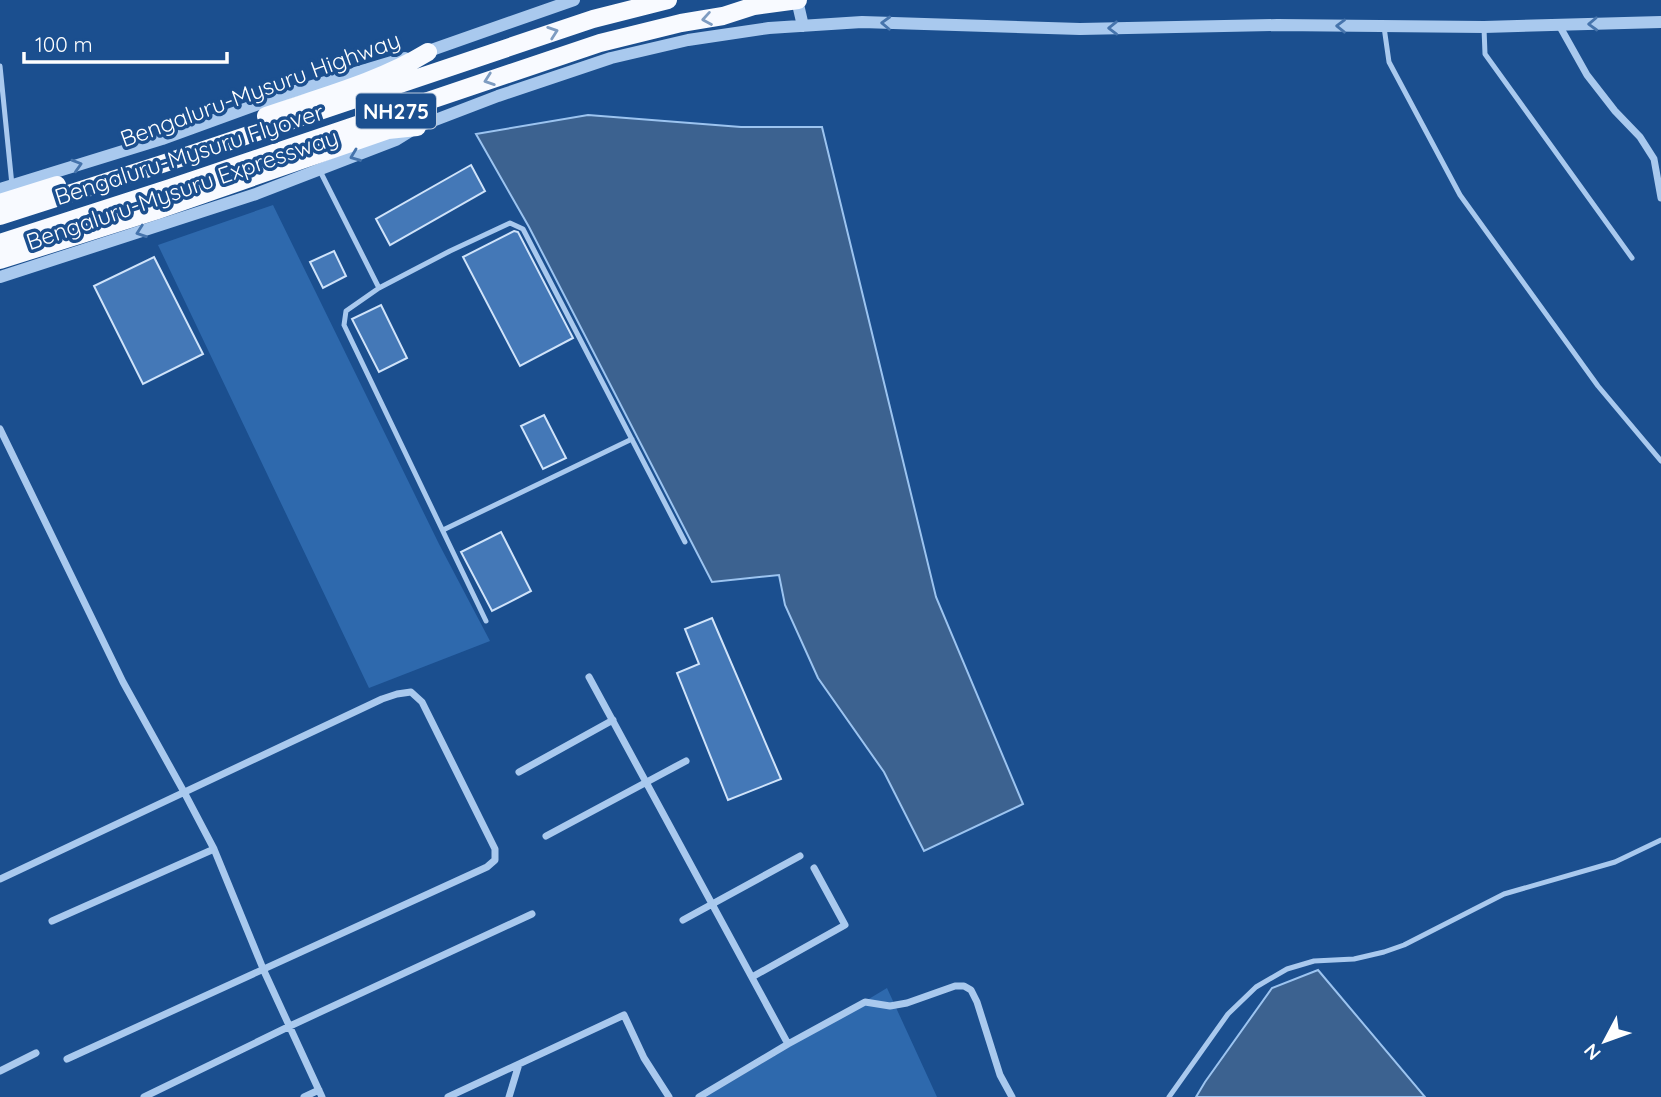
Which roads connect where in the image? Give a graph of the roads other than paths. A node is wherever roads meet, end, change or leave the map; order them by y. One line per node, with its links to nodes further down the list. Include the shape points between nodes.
1 (574, 0): 9 (street, Bengaluru-Mysuru Highway / NH275)
2 (668, 0): 17 (highway, Bengaluru-Mysuru Flyover / NH275, one-way to 2, via 593,19)
3 (797, 0): 6 (street); 18 (highway, Bengaluru-Mysuru Flyover / NH275, one-way to 18, via 600,43)
4 (1661, 22): 5 (street, Bengaluru-Mysuru Expressway / NH275, one-way to 5)
5 (1559, 25): 8 (street, Bengaluru-Mysuru Expressway / NH275); 12 (street, via 1587,75)
6 (803, 26): 7 (street, Bengaluru-Mysuru Expressway / NH275, one-way to 6, via 1277,24 1080,29 862,22); 11 (street, Bengaluru-Mysuru Expressway / NH275, via 688,40 611,58)
7 (1384, 27): 8 (street, Bengaluru-Mysuru Expressway / NH275); 25 (lane, via 1389,62 1460,195 1598,386)
8 (1484, 27): 19 (lane, via 1485,54)
9 (428, 52): 14 (street, NH275, one-way to 9); 16 (highway, Bengaluru-Mysuru Highway / NH275, via 360,83 131,163)
10 (0, 66): 14 (lane)
11 (417, 127): 13 (street, Bengaluru-Mysuru Expressway / NH275, one-way to 13, via 397,141); 20 (highway, Bengaluru-Mysuru Expressway / NH275, via 388,130)
12 (1658, 162): 15 (street)
13 (319, 169): 21 (street, Bengaluru-Mysuru Expressway / NH275, one-way to 21); 22 (lane)
14 (6, 187)
15 (1661, 198)
16 (0, 202)
17 (0, 216)
18 (0, 243)
19 (1632, 258)
20 (0, 260)
21 (0, 277)
22 (380, 288): 24 (lane, via 510,223 523,229); 26 (lane, via 346,311 344,325)
23 (0, 429): 34 (street, via 122,682)
24 (632, 439): 26 (lane); 27 (lane)
25 (1661, 461)
26 (443, 530): 28 (lane)
27 (685, 542)
28 (486, 621)
29 (589, 677): 30 (street)
30 (613, 720): 32 (street); 33 (street)
31 (686, 761): 33 (street)
32 (519, 772)
33 (646, 782): 35 (street); 41 (street)
34 (184, 792): 37 (street); 40 (street); 45 (street, via 382,699 411,692 422,702 495,849 495,860 487,867)
35 (546, 836)
36 (1661, 840): 61 (lane, via 1615,862 1504,894 1404,946 1354,959 1300,964 1278,974 1256,987 1228,1014)
37 (214, 849): 44 (street); 45 (street)
38 (800, 856): 41 (street)
39 (814, 867): 46 (street, via 845,925)
40 (0, 879)
41 (712, 904): 43 (street); 46 (street)
42 (532, 914): 47 (street)
43 (683, 920)
44 (52, 921)
45 (264, 971): 47 (street); 50 (street)
46 (752, 977): 48 (street)
47 (290, 1026): 53 (street); 54 (street)
48 (788, 1044): 59 (street); 60 (street, via 865,1002 890,1006 964,986 977,1002 1000,1075)
49 (36, 1053): 52 (street)
50 (68, 1059)
51 (519, 1064): 56 (street); 57 (street); 58 (street, via 624,1015)
52 (0, 1071)
53 (320, 1094): 55 (street)
54 (144, 1097)
55 (304, 1097)
56 (448, 1097)
57 (509, 1097)
58 (669, 1097)
59 (699, 1097)
60 (1012, 1097)
61 (1169, 1097)

